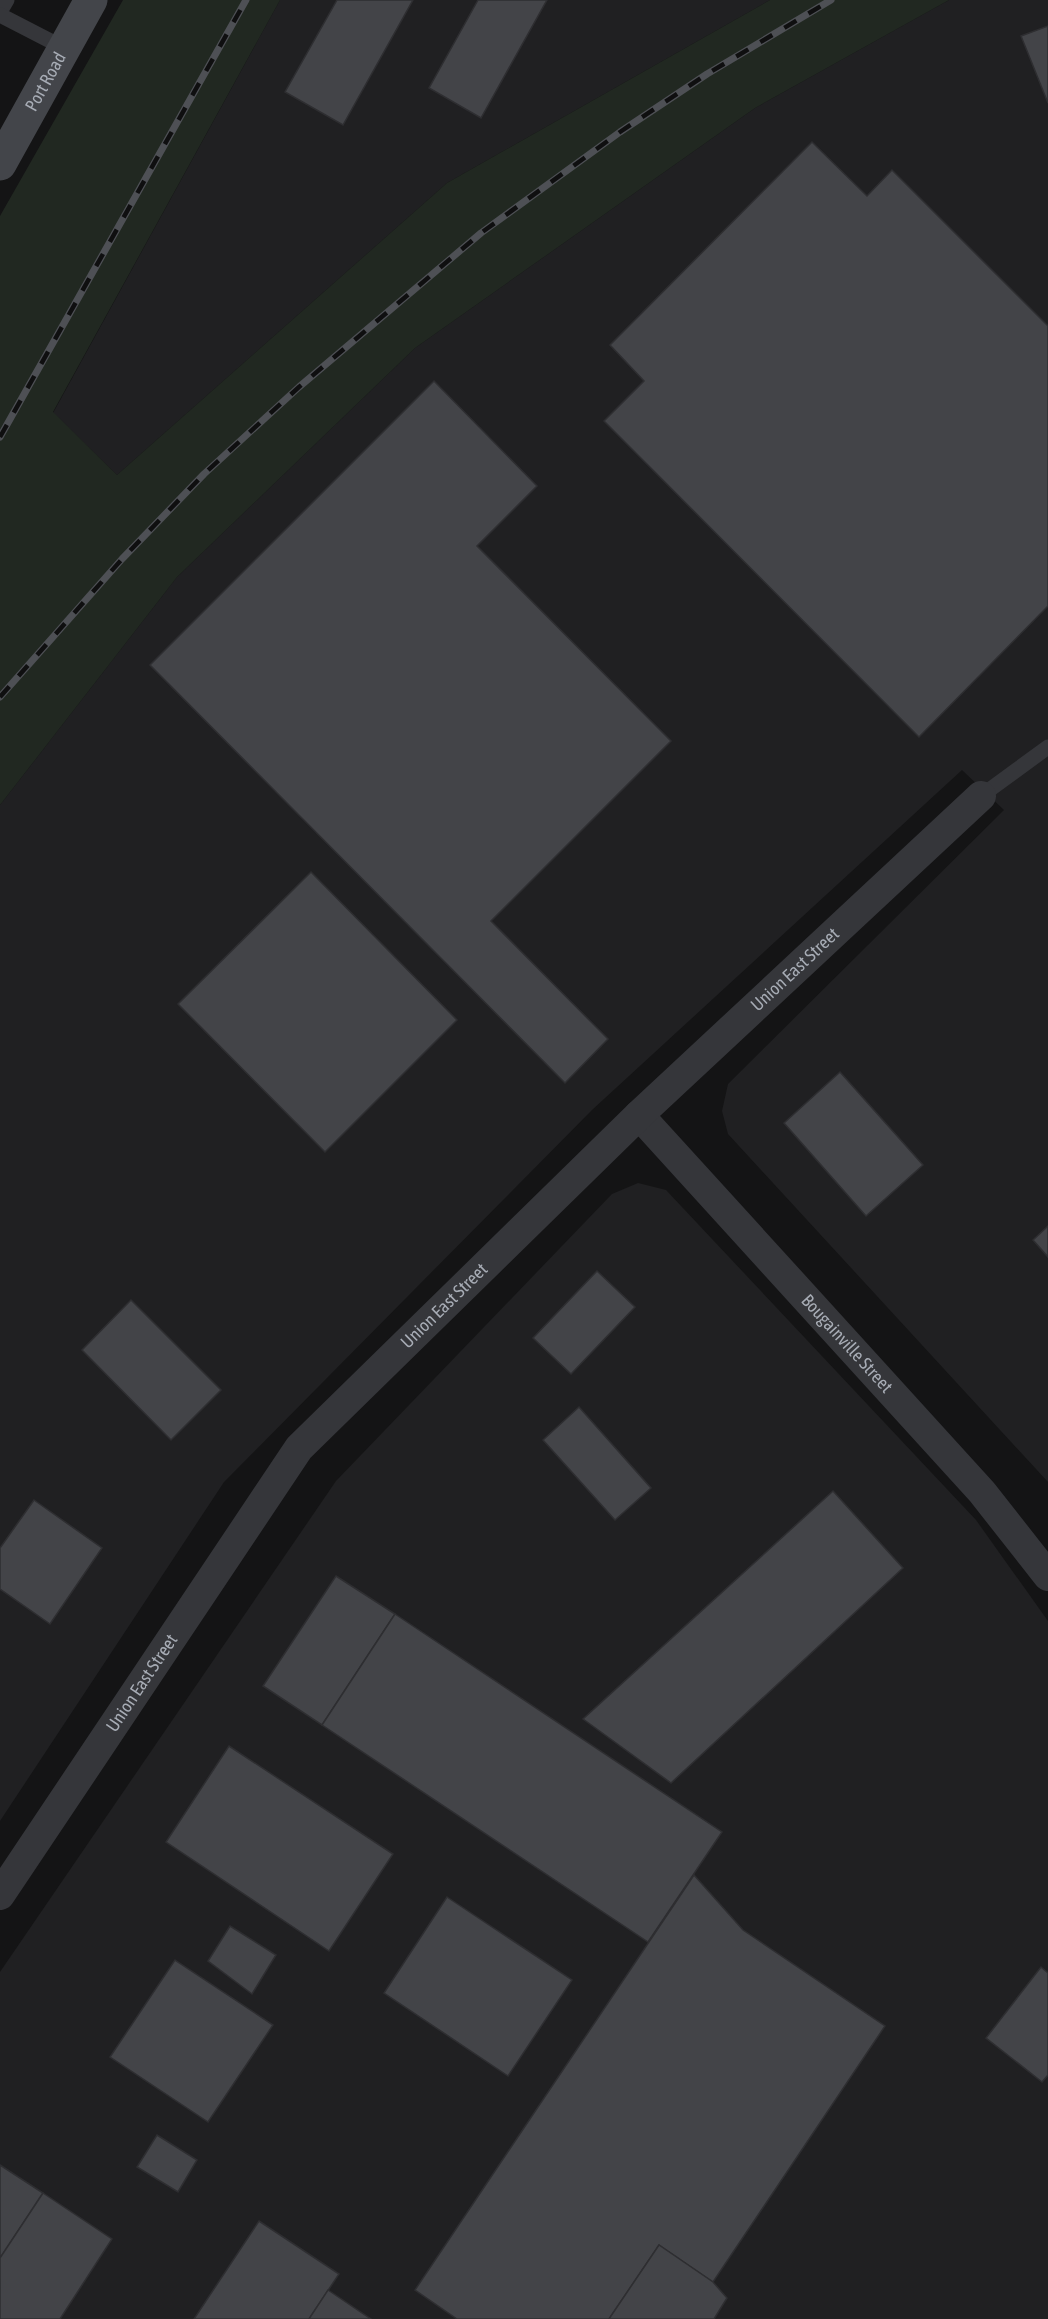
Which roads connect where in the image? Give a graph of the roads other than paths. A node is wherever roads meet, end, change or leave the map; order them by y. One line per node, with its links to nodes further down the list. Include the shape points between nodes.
1 (6, 0): 3 (lane)
2 (91, 0): 4 (main road, Port Road)
3 (0, 14): 4 (lane)
4 (64, 48): 5 (main road, Port Road)
5 (0, 164)
6 (1048, 747): 7 (lane)
7 (981, 796): 8 (street, Union East Street)
8 (639, 1115): 9 (street, Bougainville Street, via 982,1492); 10 (street, Union East Street, via 299,1448)
9 (1048, 1576)
10 (0, 1895)

